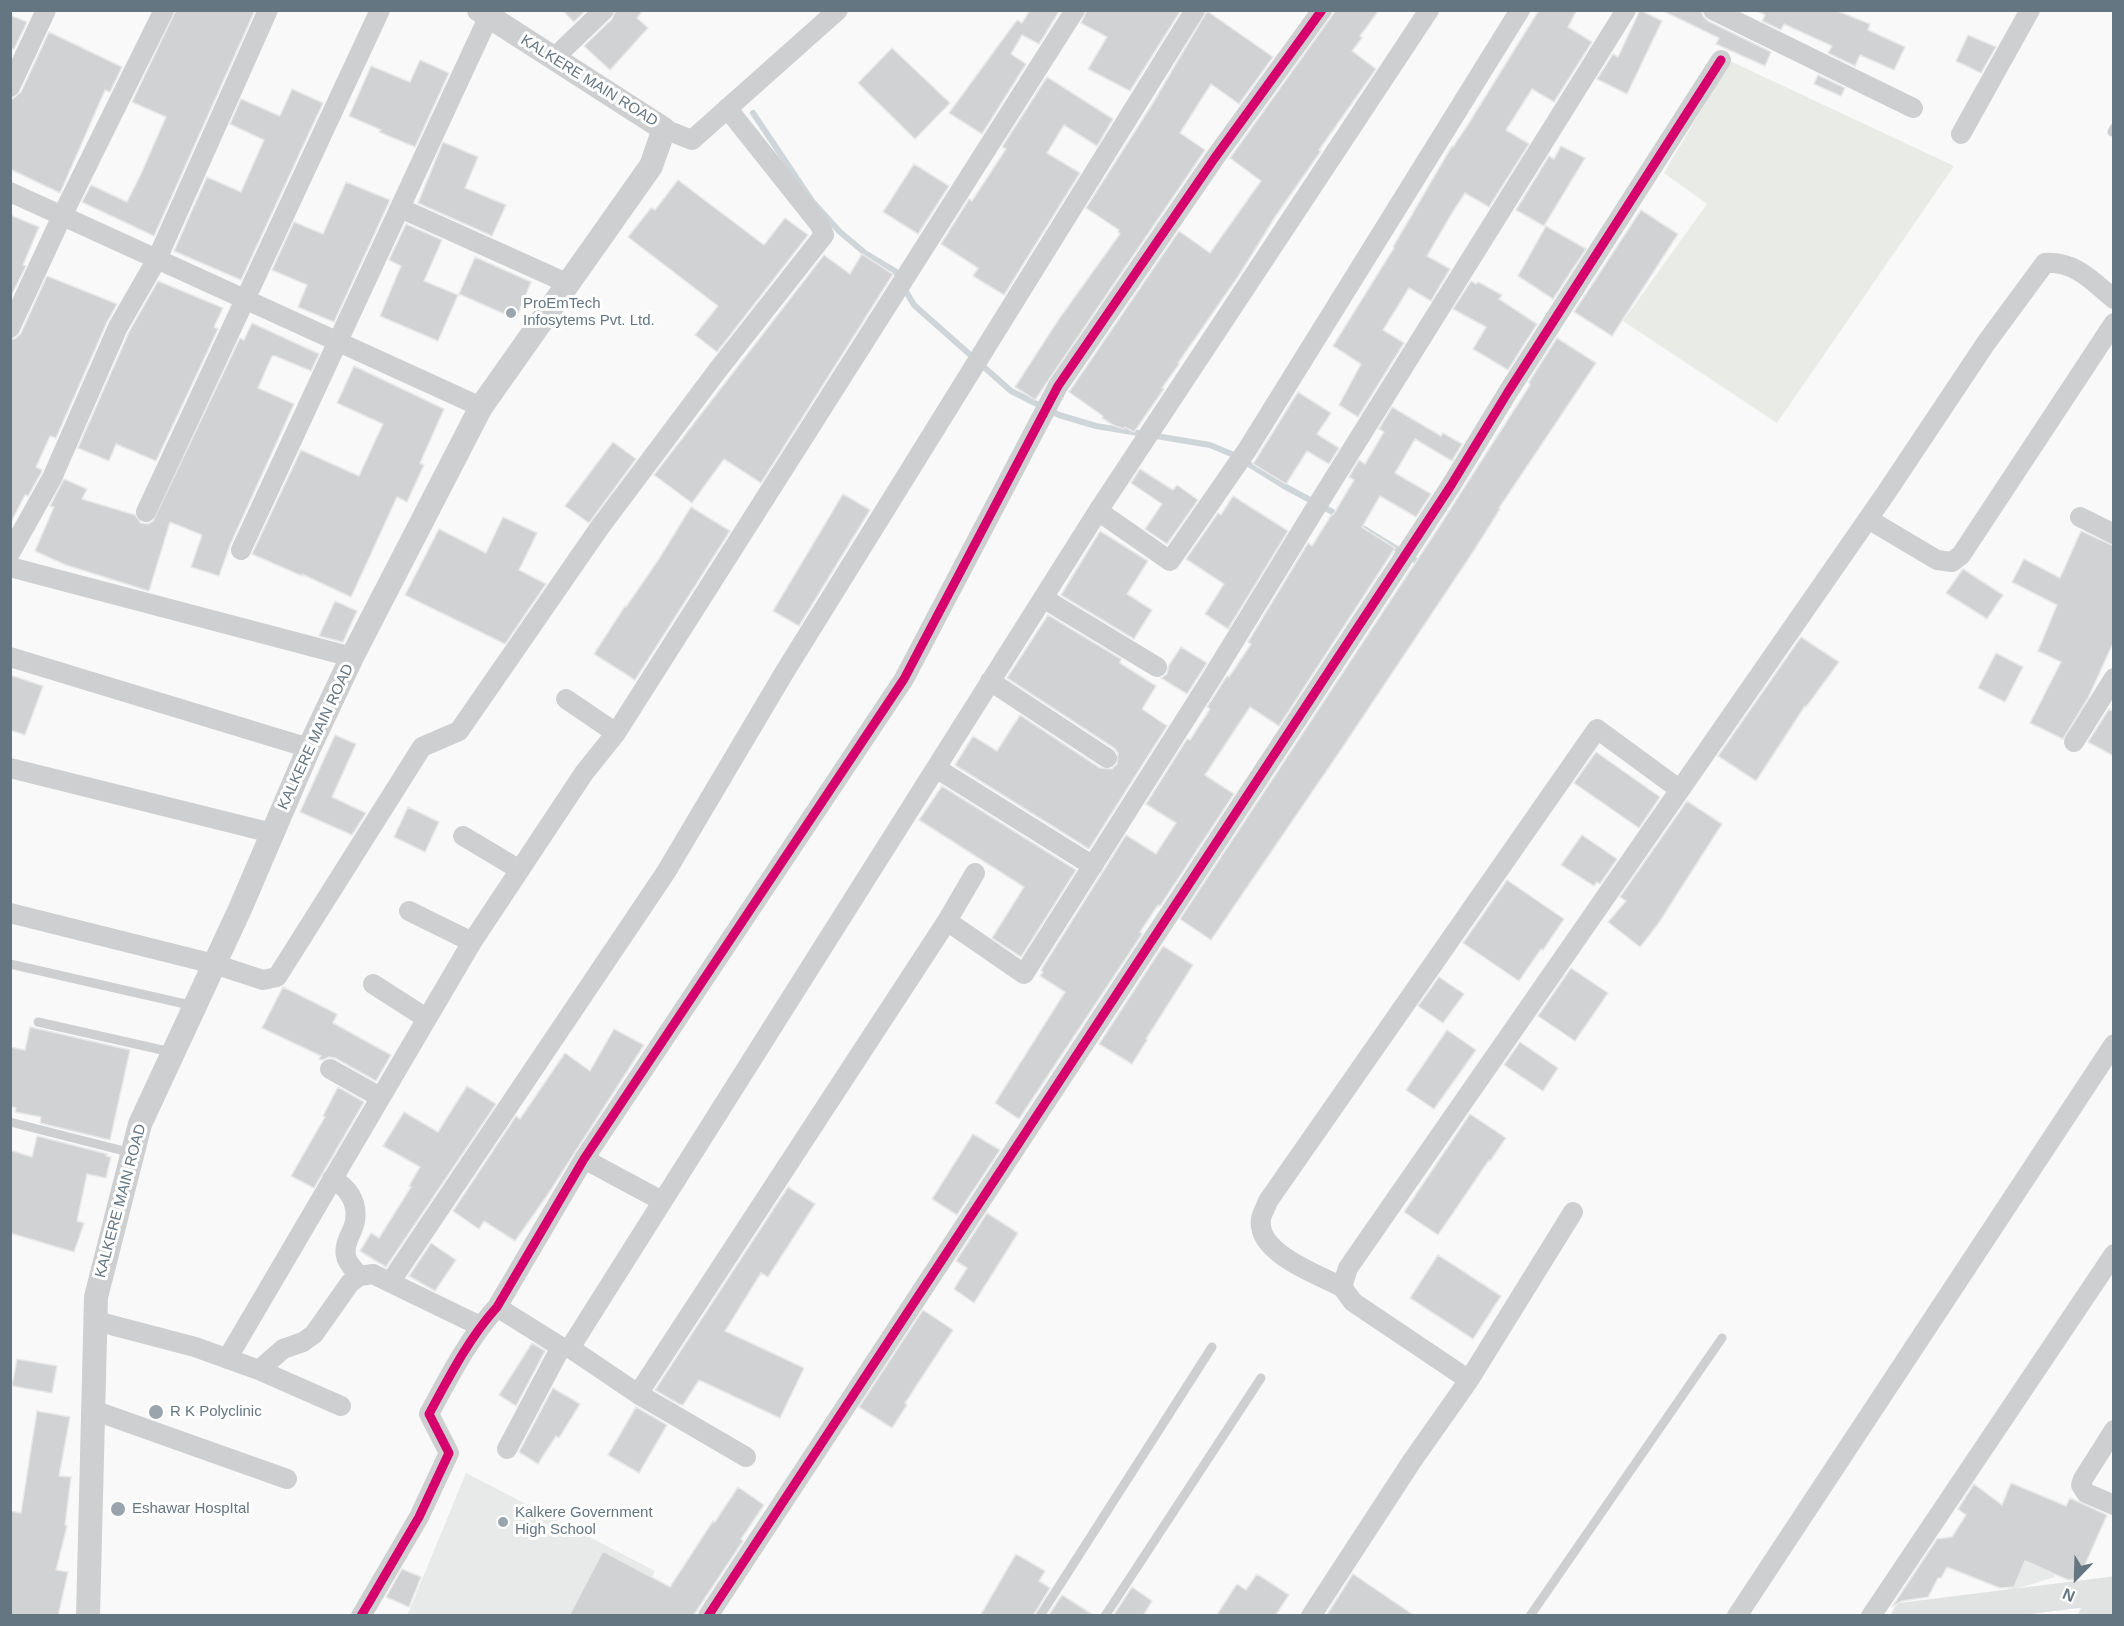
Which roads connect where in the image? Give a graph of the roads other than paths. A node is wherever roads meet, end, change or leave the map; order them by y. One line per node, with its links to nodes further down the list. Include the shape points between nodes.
1 (46, 10): 18 (street)
2 (164, 10): 25 (street)
3 (268, 10): 26 (street)
4 (380, 10): 29 (street)
5 (604, 10): 16 (street)
6 (838, 10): 19 (street)
7 (1075, 10): 49 (street)
8 (1195, 10): 83 (street, via 783,673 666,872)
9 (1322, 10): 77 (street, via 1058,386 904,679)
10 (1429, 10): 34 (street)
11 (1520, 10): 34 (street, via 1246,450 1170,561)
12 (1626, 10): 58 (street)
13 (1713, 10): 20 (street)
14 (2030, 10): 22 (street)
15 (484, 14): 16 (street, KALKERE MAIN ROAD); 24 (street)
16 (553, 60): 21 (street, KALKERE MAIN ROAD)
17 (1721, 60): 107 (street, via 1444,496)
18 (10, 87)
19 (727, 108): 21 (street, via 692,140); 66 (street, via 824,235 600,527 459,731 422,747 278,977 263,980)
20 (1914, 108)
21 (664, 129): 27 (street, KALKERE MAIN ROAD, via 651,166)
22 (1961, 134)
23 (10, 192): 25 (street)
24 (400, 208): 27 (street); 32 (street)
25 (62, 216): 26 (street); 31 (street)
26 (157, 260): 29 (street); 40 (street, via 118,327 52,478)
27 (568, 284): 33 (street, KALKERE MAIN ROAD)
28 (2114, 299): 37 (street, via 2073,267 2045,263)
29 (246, 300): 32 (street); 35 (street)
30 (2114, 323): 37 (street, via 1961,555 1952,562 1937,560)
31 (10, 328)
32 (339, 342): 33 (street); 39 (street)
33 (481, 407): 44 (street, KALKERE MAIN ROAD)
34 (1098, 511): 42 (street)
35 (146, 512)
36 (2080, 517): 38 (street)
37 (1868, 519): 55 (street)
38 (2114, 534)
39 (241, 550)
40 (10, 553)
41 (10, 567): 44 (street)
42 (1043, 598): 45 (street); 47 (street)
43 (10, 657): 51 (street)
44 (352, 657): 51 (street, KALKERE MAIN ROAD)
45 (1157, 667)
46 (2114, 678): 50 (street)
47 (990, 681): 52 (street); 54 (street)
48 (566, 699): 49 (street)
49 (616, 733): 59 (street, via 584,773)
50 (2074, 742)
51 (309, 748): 56 (street, KALKERE MAIN ROAD)
52 (1107, 758)
53 (10, 768): 56 (street)
54 (936, 768): 58 (street); 79 (street)
55 (1679, 789): 84 (street, via 1348,1268); 84 (street, via 1597,729 1268,1201 1261,1219 1270,1247)
56 (272, 833): 66 (street, KALKERE MAIN ROAD)
57 (463, 836): 59 (street)
58 (1093, 866): 63 (street, via 1024,974)
59 (520, 870): 64 (street)
60 (975, 873): 63 (street)
61 (409, 911): 64 (street)
62 (10, 913): 66 (street)
63 (948, 921): 95 (street)
64 (472, 942): 69 (street)
65 (10, 964): 68 (lane)
66 (214, 964): 68 (street, KALKERE MAIN ROAD)
67 (373, 984): 69 (street)
68 (194, 1006): 72 (street, KALKERE MAIN ROAD)
69 (426, 1018): 74 (street)
70 (38, 1022): 72 (lane)
71 (2114, 1044): 112 (street)
72 (173, 1052): 76 (street, KALKERE MAIN ROAD, via 140,1124)
73 (330, 1069): 74 (street)
74 (380, 1097): 78 (street)
75 (10, 1122): 76 (lane)
76 (132, 1153): 86 (street, KALKERE MAIN ROAD, via 96,1297)
77 (584, 1160): 79 (street); 85 (street)
78 (332, 1179): 82 (street, via 350,1194 356,1206 355,1222 346,1242 346,1258); 91 (street)
79 (662, 1201): 90 (street)
80 (1573, 1212): 94 (street)
81 (2114, 1254): 113 (street)
82 (359, 1276): 83 (street, via 373,1274); 92 (street, via 314,1334 283,1349)
83 (391, 1281): 87 (street)
84 (1342, 1287): 94 (street, via 1353,1302)
85 (497, 1307): 87 (street); 90 (street)
86 (96, 1321): 91 (street); 97 (street, KALKERE MAIN ROAD)
87 (480, 1326): 106 (street, via 429,1414 449,1454 419,1517)
88 (1722, 1338): 111 (lane)
89 (1212, 1347): 108 (lane)
90 (565, 1348): 95 (street); 99 (street)
91 (226, 1359): 92 (street)
92 (259, 1370): 96 (street)
93 (1261, 1378): 109 (lane)
94 (1468, 1380): 110 (street)
95 (638, 1394): 100 (street)
96 (341, 1406)
97 (93, 1410): 101 (street); 105 (street, KALKERE MAIN ROAD)
98 (2114, 1430): 102 (street, via 2081,1485 2086,1493)
99 (507, 1449)
100 (746, 1457)
101 (287, 1479)
102 (2114, 1505)
103 (2114, 1590): 114 (main road)
104 (2114, 1613): 115 (main road)
105 (88, 1616)
106 (361, 1616)
107 (708, 1616)
108 (1040, 1616)
109 (1105, 1616)
110 (1311, 1616)
111 (1530, 1616)
112 (1737, 1616)
113 (1871, 1616)
114 (1905, 1616)
115 (2092, 1616)

